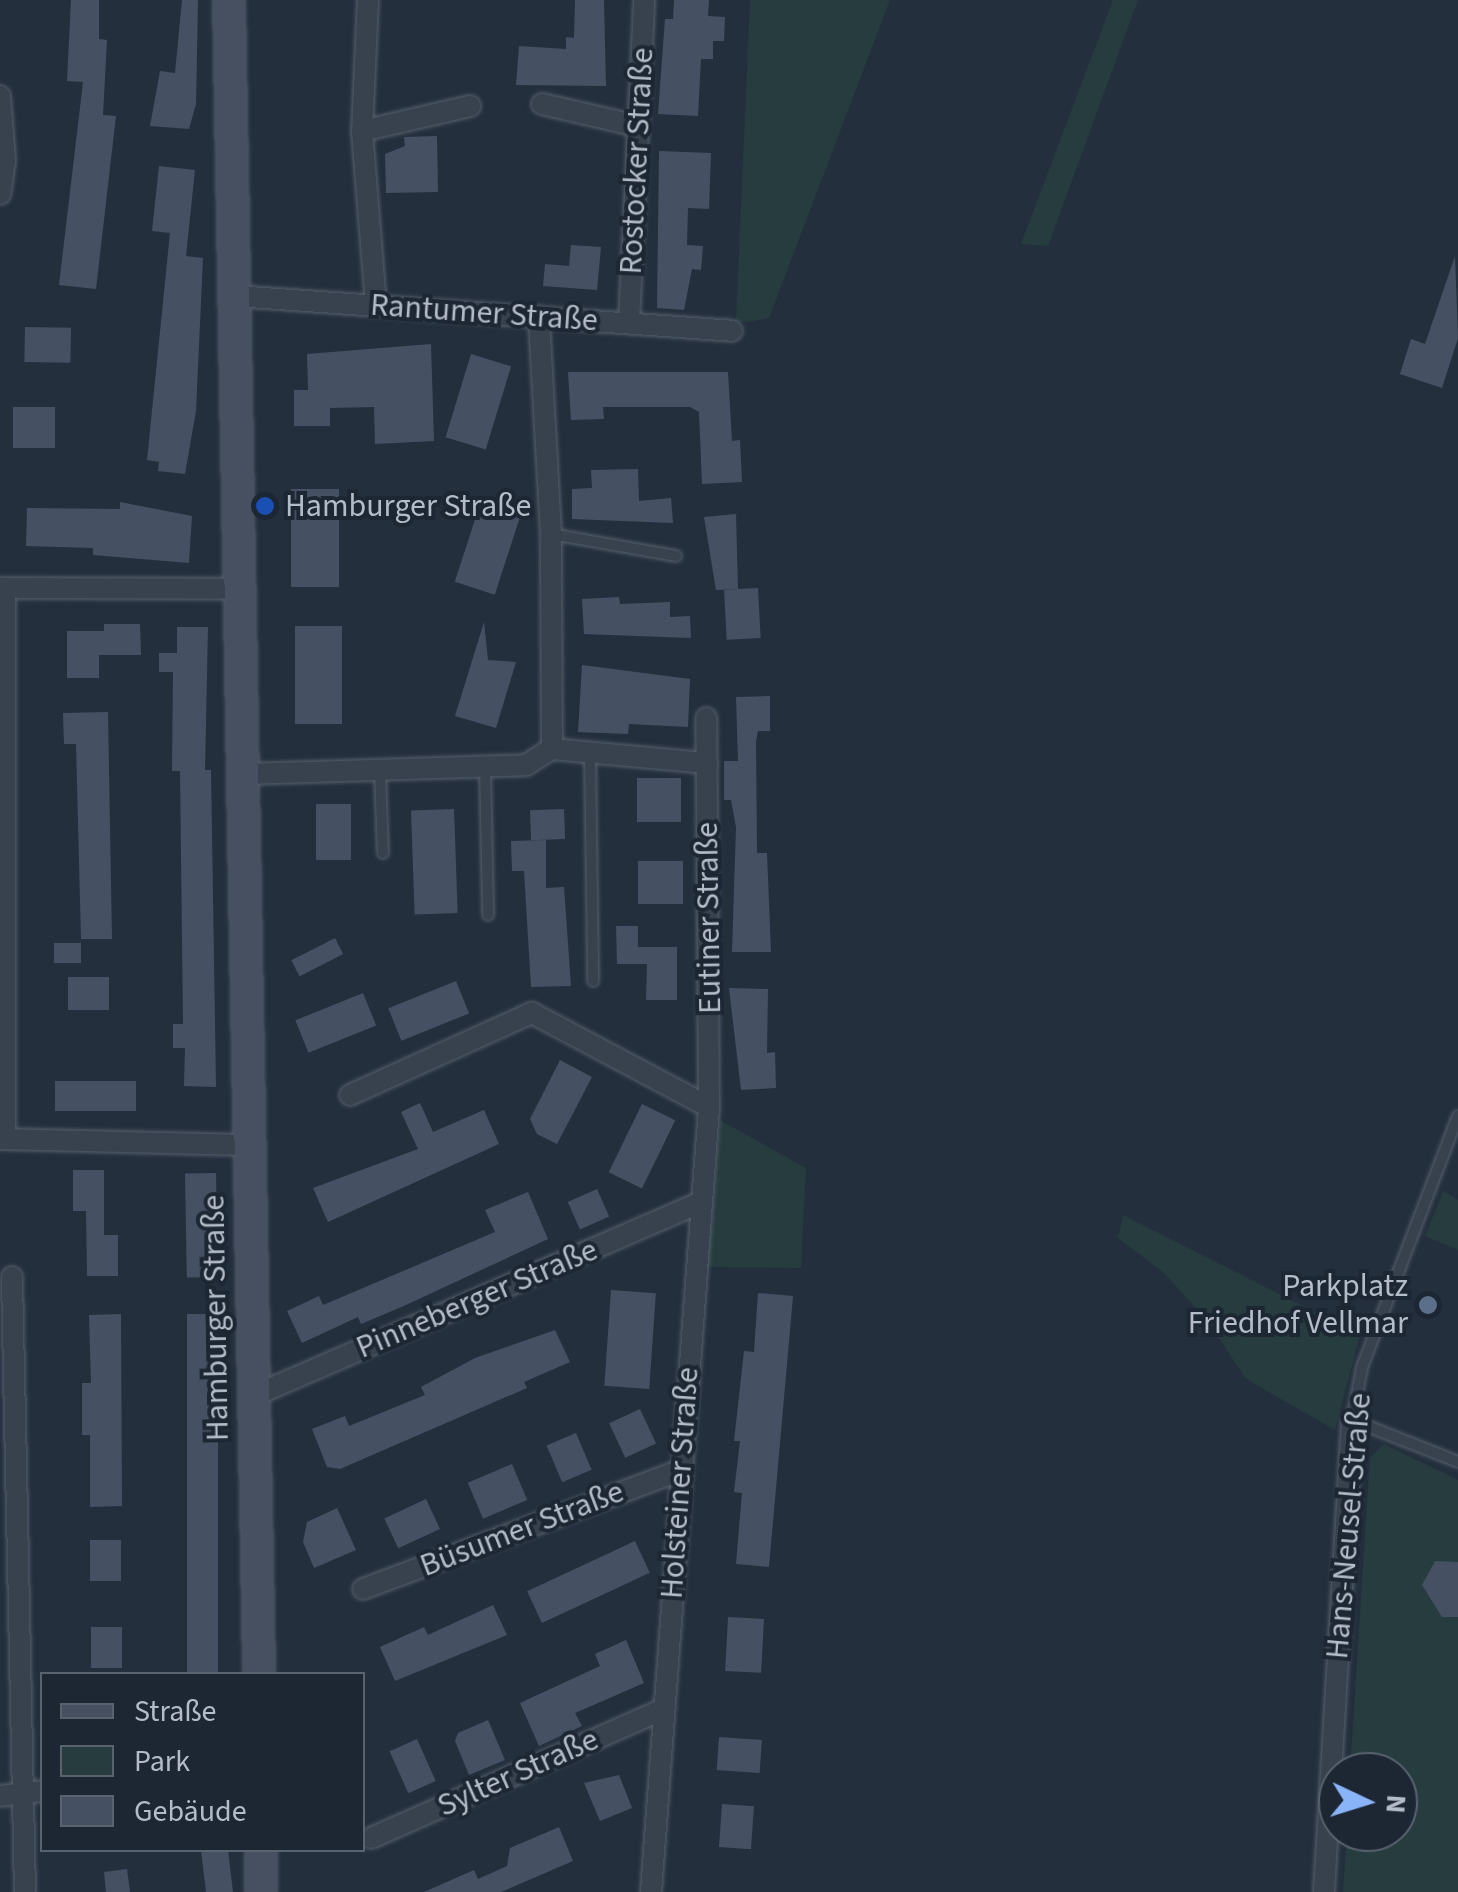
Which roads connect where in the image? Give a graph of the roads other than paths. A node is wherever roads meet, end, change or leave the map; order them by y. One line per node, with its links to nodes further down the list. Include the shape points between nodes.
1 (229, 0): 10 (street, Hamburger Straße)
2 (368, 0): 8 (street)
3 (644, 0): 7 (street, Rostocker Straße)
4 (0, 96): 9 (street)
5 (542, 104): 7 (street)
6 (470, 106): 8 (street)
7 (638, 126): 13 (street, Rostocker Straße)
8 (362, 131): 11 (street)
9 (0, 194)
10 (235, 296): 11 (street, Rantumer Straße); 18 (street, Hamburger Straße)
11 (376, 305): 12 (street, Rantumer Straße)
12 (540, 316): 13 (street, Rantumer Straße); 15 (street)
13 (630, 323): 14 (street, Rantumer Straße)
14 (732, 331)
15 (551, 534): 16 (lane); 20 (street)
16 (676, 556)
17 (3, 588): 18 (street); 33 (street)
18 (239, 588): 25 (street, Hamburger Straße)
19 (706, 718): 22 (street, Eutiner Straße)
20 (552, 749): 21 (street); 23 (street, via 526,765)
21 (590, 752): 22 (street); 28 (lane)
22 (707, 762): 29 (street, Eutiner Straße)
23 (485, 766): 24 (street); 27 (lane)
24 (380, 772): 25 (street); 26 (lane)
25 (245, 774): 34 (street, Hamburger Straße)
26 (383, 853)
27 (488, 916)
28 (593, 981)
29 (710, 1074): 31 (street, Holsteiner Straße)
30 (350, 1096): 31 (street, via 532,1013)
31 (709, 1107): 35 (street, Holsteiner Straße)
32 (1458, 1116): 38 (lane, Hans-Neusel-Straße, via 1362,1368)
33 (3, 1139): 34 (street)
34 (247, 1145): 37 (street, Hamburger Straße)
35 (700, 1202): 37 (street, Pinneberger Straße); 40 (street, Holsteiner Straße)
36 (12, 1277): 44 (street)
37 (253, 1396): 42 (street, Hamburger Straße)
38 (1352, 1420): 39 (lane); 51 (street, Hans-Neusel-Straße)
39 (1458, 1462)
40 (681, 1470): 41 (street, Büsumer Straße); 43 (street, Holsteiner Straße)
41 (363, 1589)
42 (259, 1672)
43 (664, 1709): 46 (street, Sylter Straße); 50 (street, Holsteiner Straße)
44 (33, 1792): 45 (street); 48 (street)
45 (0, 1796)
46 (371, 1838)
47 (260, 1852): 49 (street)
48 (25, 1892)
49 (262, 1892)
50 (650, 1892)
51 (1324, 1892)

